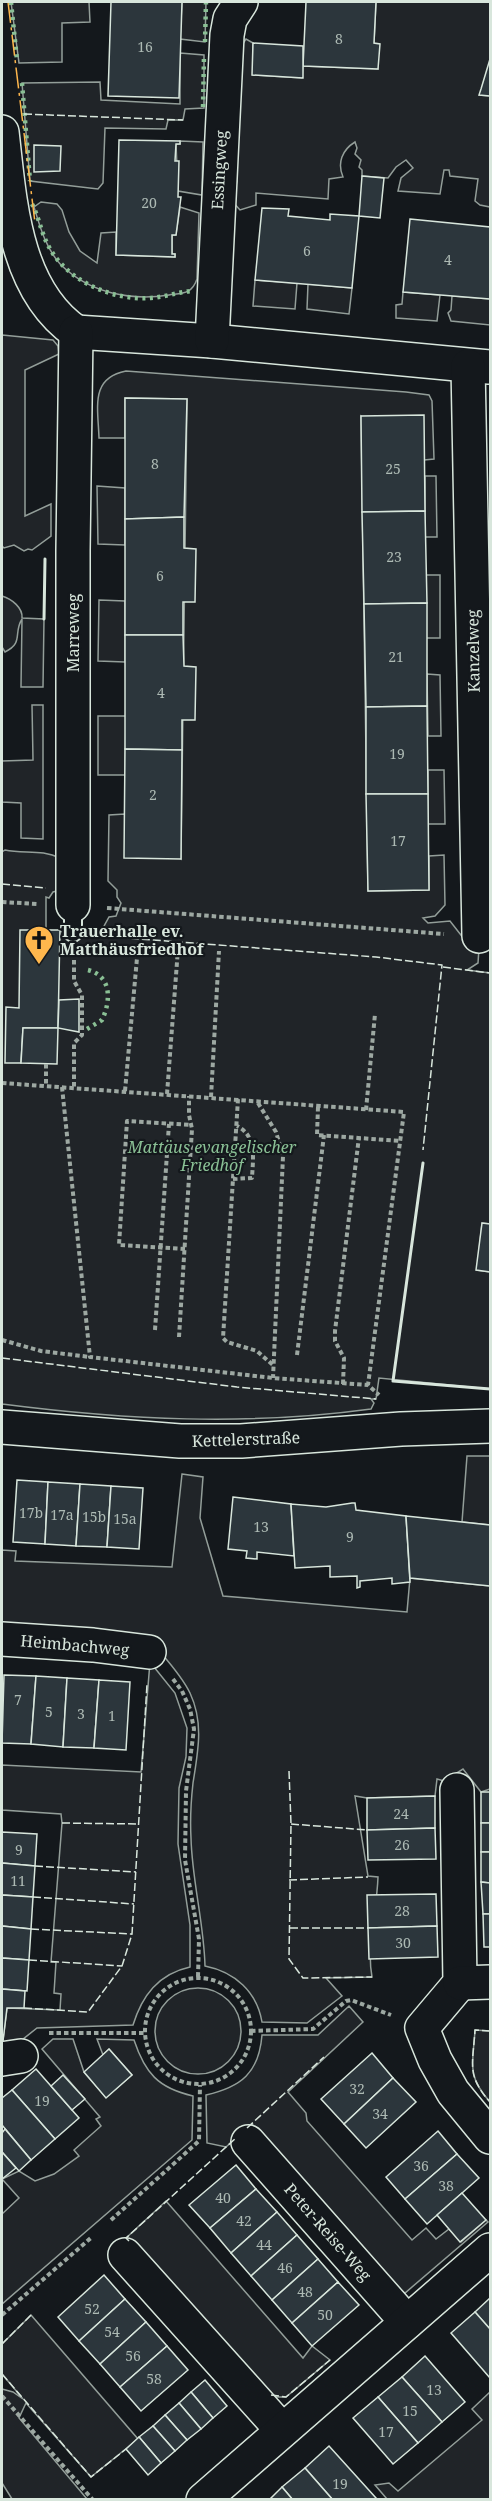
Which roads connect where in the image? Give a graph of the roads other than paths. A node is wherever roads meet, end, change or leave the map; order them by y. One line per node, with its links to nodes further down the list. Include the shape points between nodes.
1 (241, 2): 4 (street, Essingweg, via 230,19 227,35)
2 (2, 132): 3 (street, via 19,238 30,276 46,304)
3 (76, 332): 4 (street); 6 (street, Marreweg)
4 (212, 341): 5 (street)
5 (479, 367): 7 (street, Kanzelweg)
6 (73, 919)
7 (479, 936)
8 (490, 1426): 9 (street, Kettelerstraße, via 241,1441 180,1441)
9 (2, 1427)
10 (2, 1639): 11 (street, Heimbachweg)
11 (149, 1652)
12 (457, 1790): 13 (street)
13 (475, 1982): 14 (street, via 422,2028 453,2092)
14 (490, 2137)
15 (248, 2142): 18 (street, Peter-Reise-Weg)
16 (490, 2250): 18 (street)
17 (125, 2255): 19 (street)
18 (407, 2322): 19 (street)
19 (282, 2430): 20 (street)
20 (202, 2499)

